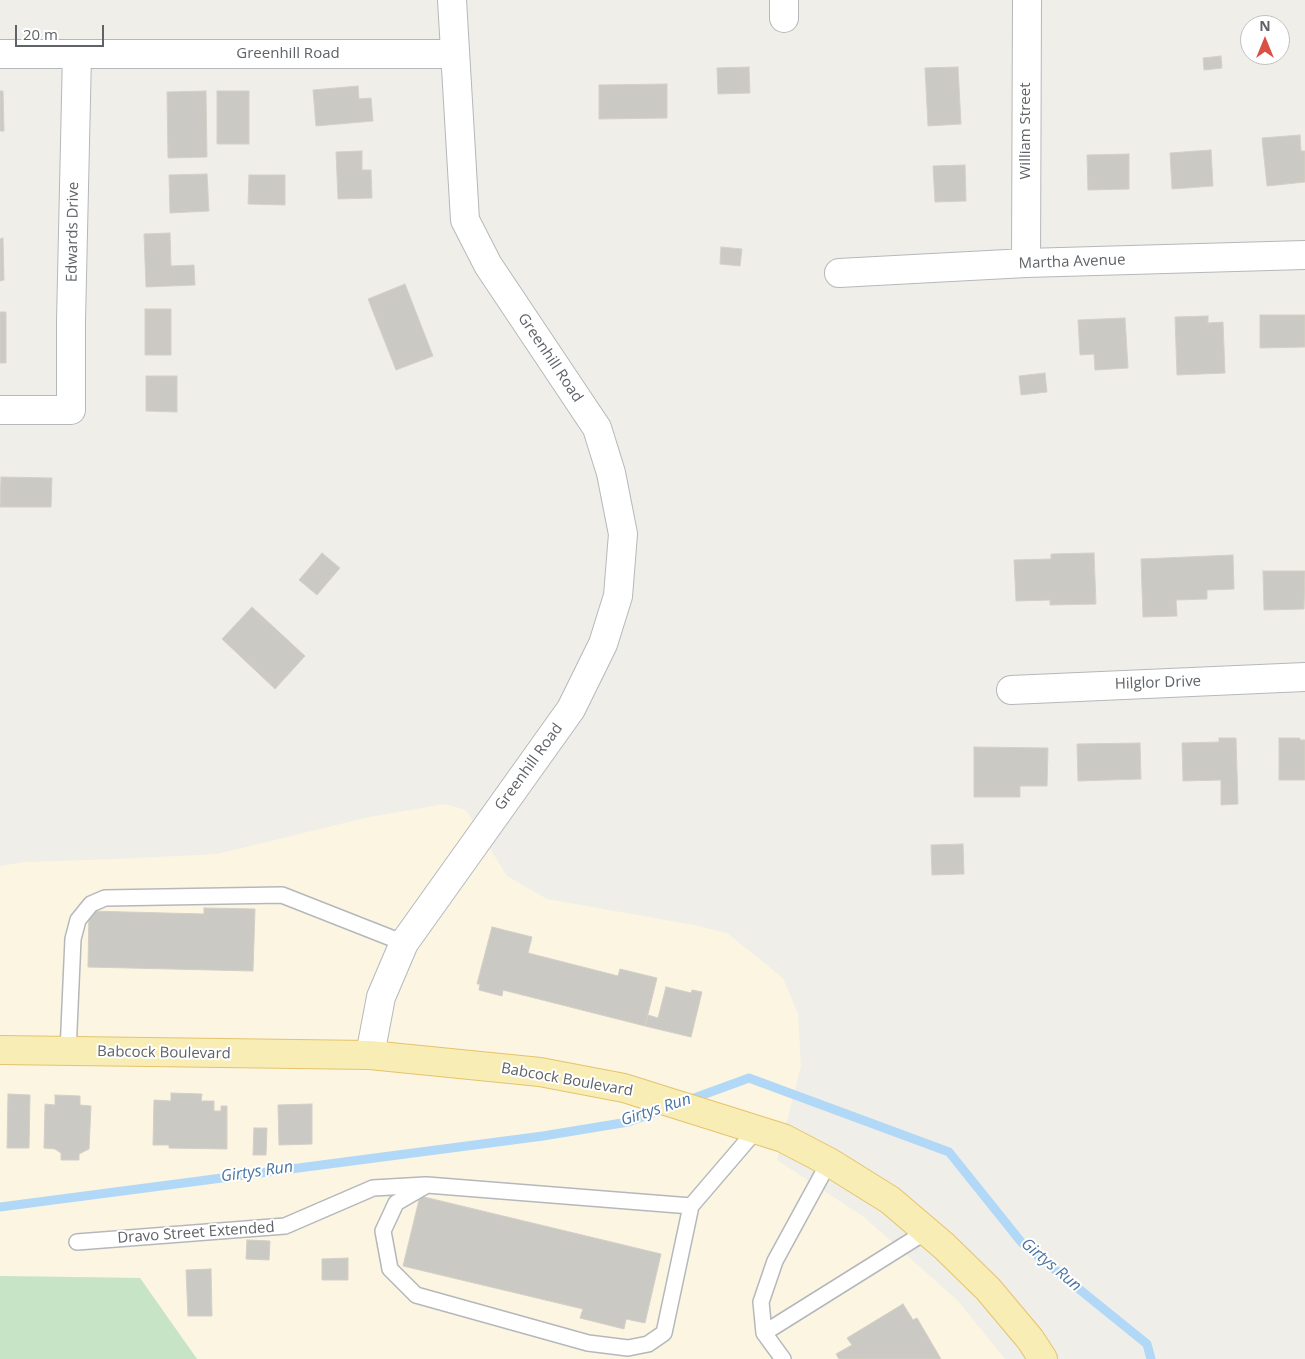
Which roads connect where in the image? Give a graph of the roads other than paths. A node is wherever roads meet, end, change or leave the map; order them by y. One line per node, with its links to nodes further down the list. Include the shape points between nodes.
1 (452, 0): 5 (street)
2 (1027, 0): 7 (street, William Street)
3 (0, 54): 4 (street, Greenhill Road)
4 (77, 54): 5 (street, Greenhill Road); 9 (street, Edwards Drive, via 71,410)
5 (454, 54): 12 (street, Greenhill Road, via 465,220 488,265 597,428 611,473 623,534 618,596 603,644 571,709)
6 (1305, 254): 7 (street, Martha Avenue)
7 (1026, 263): 8 (street, Martha Avenue)
8 (840, 273)
9 (0, 410)
10 (1305, 677): 11 (street, Hilglor Drive)
11 (1011, 690)
12 (404, 944): 14 (lane, via 282,894 104,898 90,904 78,920 73,938); 15 (street, Greenhill Road, via 380,997)
13 (0, 1050): 14 (main road, Babcock Boulevard)
14 (68, 1052): 15 (main road, Babcock Boulevard)
15 (370, 1055): 16 (main road, Babcock Boulevard, via 540,1072 624,1088)
16 (757, 1129): 17 (main road, Babcock Boulevard); 19 (lane)
17 (828, 1162): 20 (main road, Babcock Boulevard, via 890,1200); 22 (lane, via 775,1261 761,1302)
18 (427, 1184): 19 (lane, Dravo Street Extended); 19 (lane, via 396,1203 383,1231 390,1268 416,1295 588,1343 628,1348 648,1344 664,1333); 21 (lane, Dravo Street Extended, via 373,1188 285,1226)
19 (691, 1206)
20 (927, 1232): 22 (lane); 24 (main road, Babcock Boulevard, via 988,1289)
21 (77, 1242)
22 (764, 1333): 23 (lane)
23 (783, 1359)
24 (1043, 1359)

